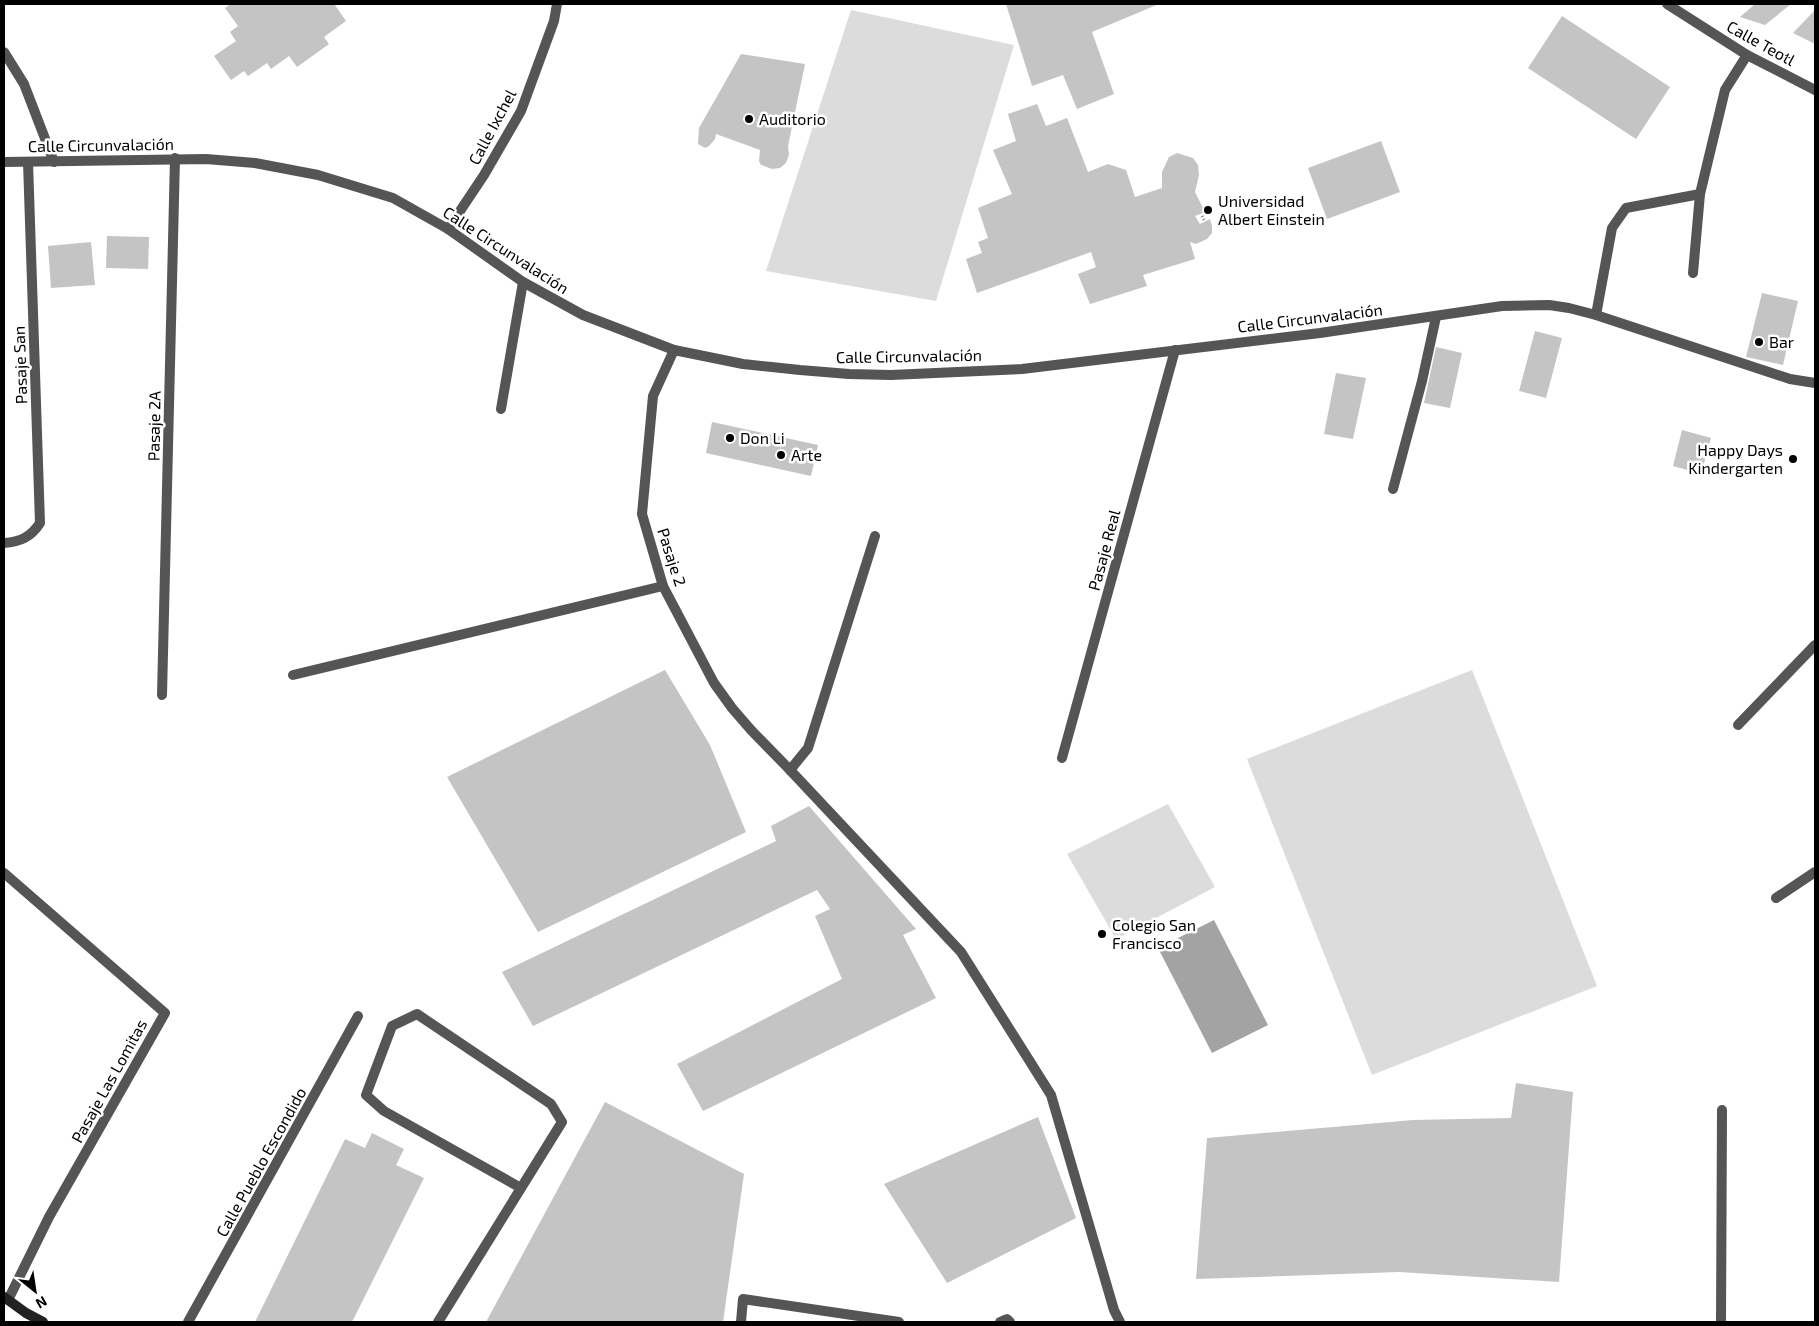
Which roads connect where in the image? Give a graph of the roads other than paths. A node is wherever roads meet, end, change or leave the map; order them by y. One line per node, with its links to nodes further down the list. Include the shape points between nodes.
1 (558, 4): 11 (street, Calle Ixchel, via 521,111)
2 (1667, 4): 4 (street, Calle Teotl)
3 (4, 52): 9 (street, via 24,84)
4 (1747, 56): 5 (street, Calle Teotl); 10 (street, via 1725,90)
5 (1815, 90)
6 (175, 158): 9 (street, Calle Circunvalación); 11 (street, Calle Circunvalación, via 255,163 318,175 393,198); 26 (street, Pasaje 2A)
7 (4, 162): 8 (street, Calle Circunvalación)
8 (28, 162): 9 (street, Calle Circunvalación); 22 (street, Pasaje San, via 40,523 34,532 18,542)
9 (54, 162)
10 (1700, 194): 12 (street); 14 (street, via 1626,208 1612,228)
11 (448, 229): 13 (street, Calle Circunvalación)
12 (1693, 273)
13 (523, 282): 16 (street, Calle Circunvalación, via 583,315); 19 (street)
14 (1596, 315): 15 (street, Calle Circunvalación, via 1549,305 1502,306); 18 (street, Calle Circunvalación, via 1790,379)
15 (1436, 317): 17 (street, Calle Circunvalación); 20 (street)
16 (674, 350): 17 (street, Calle Circunvalación, via 743,364 892,375 1022,369); 23 (street, Pasaje 2, via 653,396 642,514)
17 (1175, 350): 28 (street, Pasaje Real)
18 (1815, 383)
19 (501, 409)
20 (1394, 489)
21 (875, 536): 29 (street, via 808,748)
22 (4, 543)
23 (663, 586): 25 (street); 29 (street, Pasaje 2, via 722,695)
24 (1815, 645): 27 (street)
25 (293, 675)
26 (162, 695)
27 (1738, 725)
28 (1062, 758)
29 (790, 770): 45 (street, Pasaje 2, via 961,952 1051,1096)
30 (1815, 872): 32 (street)
31 (4, 873): 36 (street, Pasaje Las Lomitas, via 164,1013)
32 (1776, 898)
33 (358, 1016): 39 (street, Calle Pueblo Escondido)
34 (1722, 1110): 46 (street)
35 (521, 1188): 35 (street, via 562,1122 551,1104 417,1014 392,1026 366,1095 384,1112); 40 (street)
36 (6, 1298): 38 (street)
37 (858, 1319): 41 (street, via 743,1299); 42 (street)
38 (43, 1322)
39 (188, 1322)
40 (438, 1322)
41 (740, 1322)
42 (900, 1322)
43 (1000, 1322): 44 (street, via 1007,1319)
44 (1010, 1322)
45 (1120, 1322)
46 (1721, 1322)

